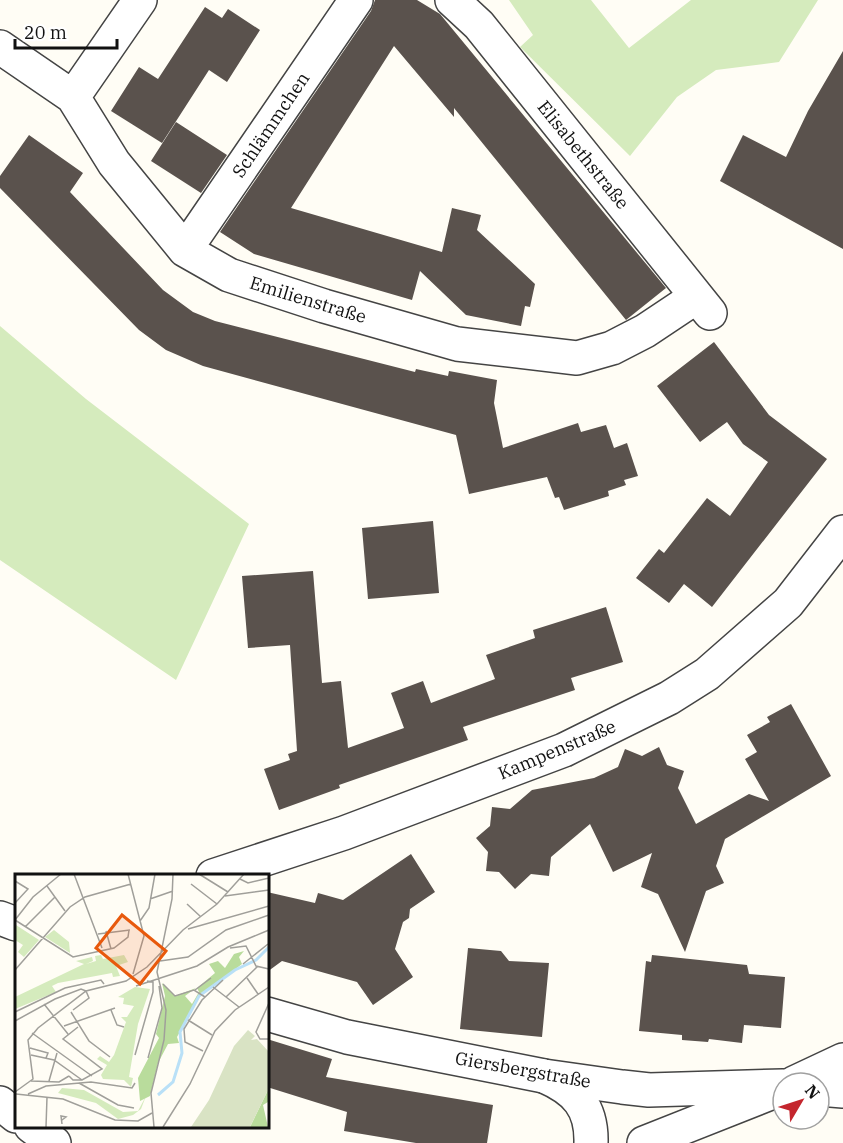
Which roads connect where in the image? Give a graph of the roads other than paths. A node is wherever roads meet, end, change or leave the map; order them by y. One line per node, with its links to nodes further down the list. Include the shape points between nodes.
1 (140, 0): 5 (street)
2 (356, 0): 6 (street, Schlämmchen)
3 (452, 0): 7 (street, Elisabethstraße, via 479,25)
4 (0, 47): 5 (street, Emilienstraße)
5 (73, 97): 6 (street, Emilienstraße, via 114,164)
6 (185, 250): 7 (street, Emilienstraße, via 229,275 324,306 457,344 535,355 577,358 612,348)
7 (703, 305)
8 (843, 532): 9 (street, Kampenstraße, via 788,603 707,674 669,698 564,750 344,833)
9 (219, 874)
10 (15, 914): 11 (street)
11 (0, 916): 12 (street)
12 (15, 924)
13 (268, 1014): 16 (street, Giersbergstraße, via 347,1037)
14 (843, 1060): 15 (street)
15 (820, 1071)
16 (544, 1076): 17 (street, Giersbergstraße, via 649,1090); 23 (street, via 566,1086 582,1103 591,1124)
17 (771, 1087)
18 (771, 1092): 24 (street)
19 (0, 1103): 20 (street)
20 (15, 1115)
21 (34, 1128): 22 (street)
22 (54, 1143)
23 (591, 1143)
24 (644, 1143)

